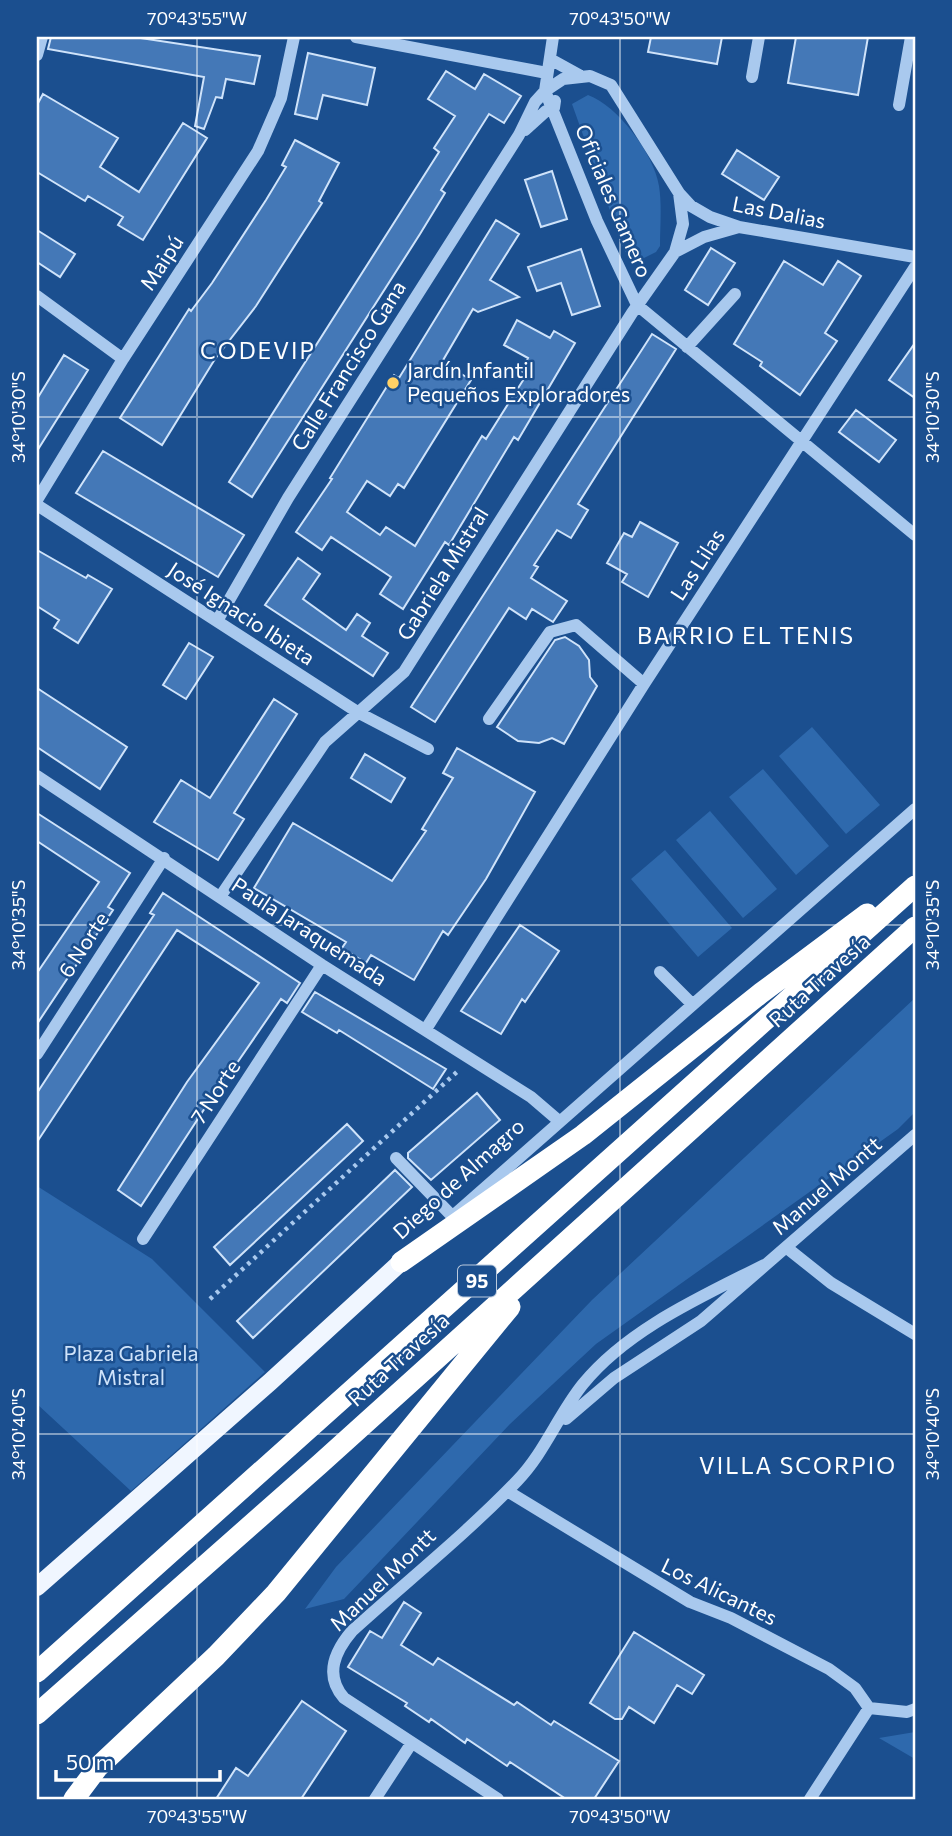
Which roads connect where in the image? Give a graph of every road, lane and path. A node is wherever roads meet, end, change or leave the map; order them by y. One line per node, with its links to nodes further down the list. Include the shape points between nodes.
1 (42, 37): 7 (street)
2 (294, 37): 26 (street, Maipú, via 281,98 258,151)
3 (356, 37): 9 (street)
4 (553, 37): 8 (street)
5 (759, 37): 11 (street)
6 (911, 37): 14 (street)
7 (37, 55)
8 (550, 59): 9 (street); 10 (street, Las Dalias)
9 (547, 73): 13 (street)
10 (579, 75): 12 (street); 17 (street, Las Dalias, via 611,85)
11 (752, 78)
12 (563, 79): 13 (street); 15 (street)
13 (545, 91): 15 (street, Oficiales Gamero); 16 (street, Calle Francisco Gana)
14 (899, 105)
15 (554, 108): 16 (street, Calle Francisco Gana); 24 (street, Oficiales Gamero, via 597,221)
16 (519, 135): 30 (street, Calle Francisco Gana, via 277,516)
17 (679, 193): 18 (street, Las Dalias, via 701,211); 19 (street, Gabriela Mistral, via 683,224)
18 (739, 227): 19 (street, Gabriela Mistral); 20 (street, Las Dalias)
19 (675, 252): 24 (street, Gabriela Mistral)
20 (915, 257)
21 (915, 267): 27 (street, Las Lilas)
22 (735, 294): 25 (street)
23 (37, 296): 26 (street)
24 (637, 305): 25 (street, Oficiales Gamero); 32 (street, Gabriela Mistral, via 404,672)
25 (687, 347): 27 (street, Oficiales Gamero)
26 (123, 359): 28 (street, Maipú)
27 (801, 441): 29 (street, Oficiales Gamero); 31 (street, Las Lilas)
28 (37, 503): 30 (street, José Ignacio Ibieta)
29 (915, 535)
30 (217, 621): 32 (street, José Ignacio Ibieta)
31 (644, 684): 33 (street, via 576,625 562,626 550,632); 44 (street, Las Lilas)
32 (359, 713): 34 (street, José Ignacio Ibieta); 39 (street, Gabriela Mistral, via 317,752)
33 (489, 719)
34 (428, 749)
35 (37, 776): 37 (street, Paula Jaraquemada)
36 (915, 809): 43 (street, Diego de Almagro)
37 (164, 858): 39 (street, Paula Jaraquemada); 45 (street, 6 Norte)
38 (915, 884): 53 (highway, via 802,961 583,1135); 61 (highway, Ruta Travesía / 95)
39 (219, 897): 41 (street, Paula Jaraquemada)
40 (915, 927): 54 (highway, Ruta Travesía / 95)
41 (322, 965): 44 (street, Paula Jaraquemada); 51 (street, 7 Norte)
42 (660, 972): 43 (street)
43 (692, 1004): 47 (street, Diego de Almagro)
44 (426, 1029): 46 (street, Paula Jaraquemada)
45 (37, 1054)
46 (472, 1058): 47 (street, Paula Jaraquemada); 56 (path)
47 (559, 1121): 50 (street, Diego de Almagro)
48 (915, 1135): 52 (street, Manuel Montt)
49 (396, 1158): 50 (street)
50 (452, 1216): 53 (street, Diego de Almagro)
51 (143, 1239)
52 (787, 1248): 55 (street, Manuel Montt); 57 (street, via 831,1283)
53 (401, 1262): 60 (main road, Diego de Almagro)
54 (545, 1262): 64 (highway, Ruta Travesía / 95); 66 (highway, via 276,1593 98,1766)
55 (764, 1265): 58 (street, Manuel Montt, via 701,1321 614,1378); 58 (street, Manuel Montt, via 682,1308 610,1357 581,1387)
56 (210, 1299)
57 (915, 1334)
58 (558, 1426): 59 (street, Manuel Montt)
59 (507, 1491): 62 (street, Los Alicantes, via 690,1602 830,1669 855,1688); 65 (street, Manuel Montt, via 352,1631 338,1651 333,1670 339,1692)
60 (37, 1587)
61 (37, 1672)
62 (869, 1708): 63 (street); 69 (street)
63 (915, 1709)
64 (37, 1714)
65 (411, 1744): 67 (street); 68 (street, Manuel Montt)
66 (74, 1799)
67 (375, 1799)
68 (498, 1799)
69 (810, 1799)

